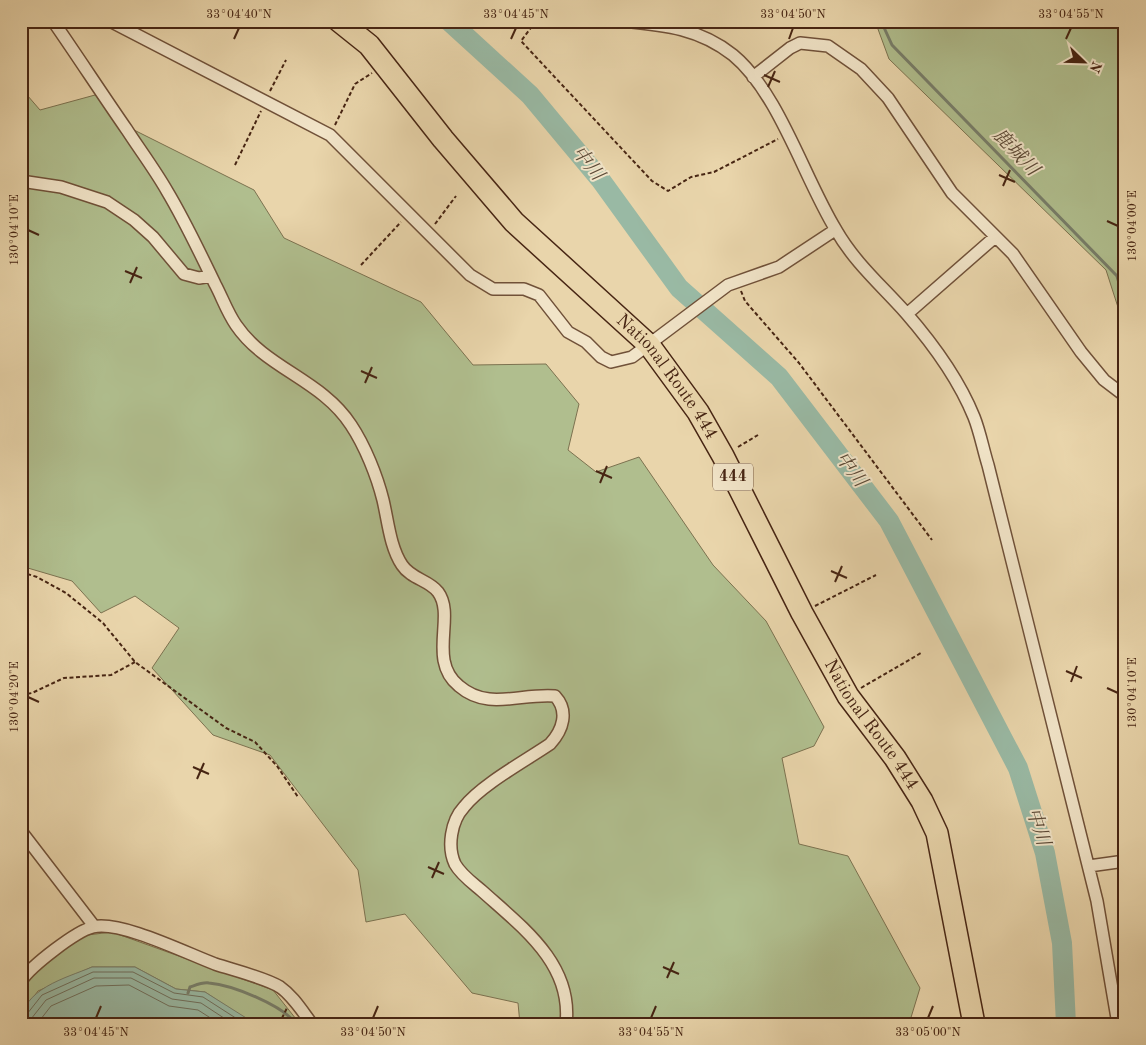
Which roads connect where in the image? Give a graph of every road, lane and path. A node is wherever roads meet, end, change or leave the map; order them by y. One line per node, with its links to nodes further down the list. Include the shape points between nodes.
1 (53, 21): 17 (street, via 167,190)
2 (110, 21): 9 (street)
3 (339, 21): 6 (highway, National Route 444 / 444, via 368,45)
4 (536, 21): 8 (path, via 521,41 652,181 668,191 691,178 714,172)
5 (623, 21): 7 (street, via 697,32 734,56)
6 (384, 64): 9 (path, via 355,84); 20 (highway, National Route 444 / 444, via 514,222)
7 (753, 77): 8 (street); 15 (street, via 800,43 828,46 861,69 888,98 952,193)
8 (788, 134): 13 (street)
9 (330, 135): 12 (street)
10 (21, 181): 17 (street, via 61,187 107,202 153,237 184,274 199,278)
11 (456, 196): 14 (path)
12 (408, 215): 14 (street); 16 (path)
13 (835, 230): 18 (street, via 779,267); 19 (street, via 860,266)
14 (428, 234): 20 (street, via 470,275 493,289 524,289 539,295 568,332 586,342 601,357 611,362 632,357)
15 (995, 237): 19 (street); 21 (street, via 1013,254 1104,380)
16 (361, 265)
17 (211, 276): 41 (street, via 235,324 251,344 320,390 352,425 382,496 394,548 402,566 440,594 443,604 442,655 449,675 458,686 491,701 539,695 555,696 562,704 563,721 558,735 462,808 450,847 456,865 533,938 552,961 562,982)
18 (733, 283): 20 (street); 24 (path, via 800,363)
19 (907, 314): 35 (street, via 931,343 975,418)
20 (649, 345): 23 (highway, National Route 444 / 444, via 698,412)
21 (1125, 396)
22 (758, 435): 23 (path)
23 (723, 456): 27 (highway, National Route 444 / 444)
24 (932, 540)
25 (21, 572): 29 (path, via 37,577 73,598 104,622)
26 (876, 575): 27 (path)
27 (802, 613): 31 (highway, National Route 444 / 444)
28 (921, 653): 31 (path)
29 (135, 662): 30 (path, via 111,675 64,678); 32 (path, via 226,728 254,742 277,766)
30 (21, 695)
31 (848, 696): 42 (highway, National Route 444 / 444, via 895,758 922,801 937,833)
32 (298, 797)
33 (21, 831): 36 (street)
34 (1125, 861): 35 (street)
35 (1089, 866): 43 (street)
36 (94, 926): 37 (street, via 28,971); 40 (street, via 111,927 158,940 279,986 292,997)
37 (21, 981)
38 (287, 1009): 39 (path)
39 (279, 1024)
40 (312, 1024)
41 (566, 1024)
42 (974, 1024)
43 (1118, 1024)

